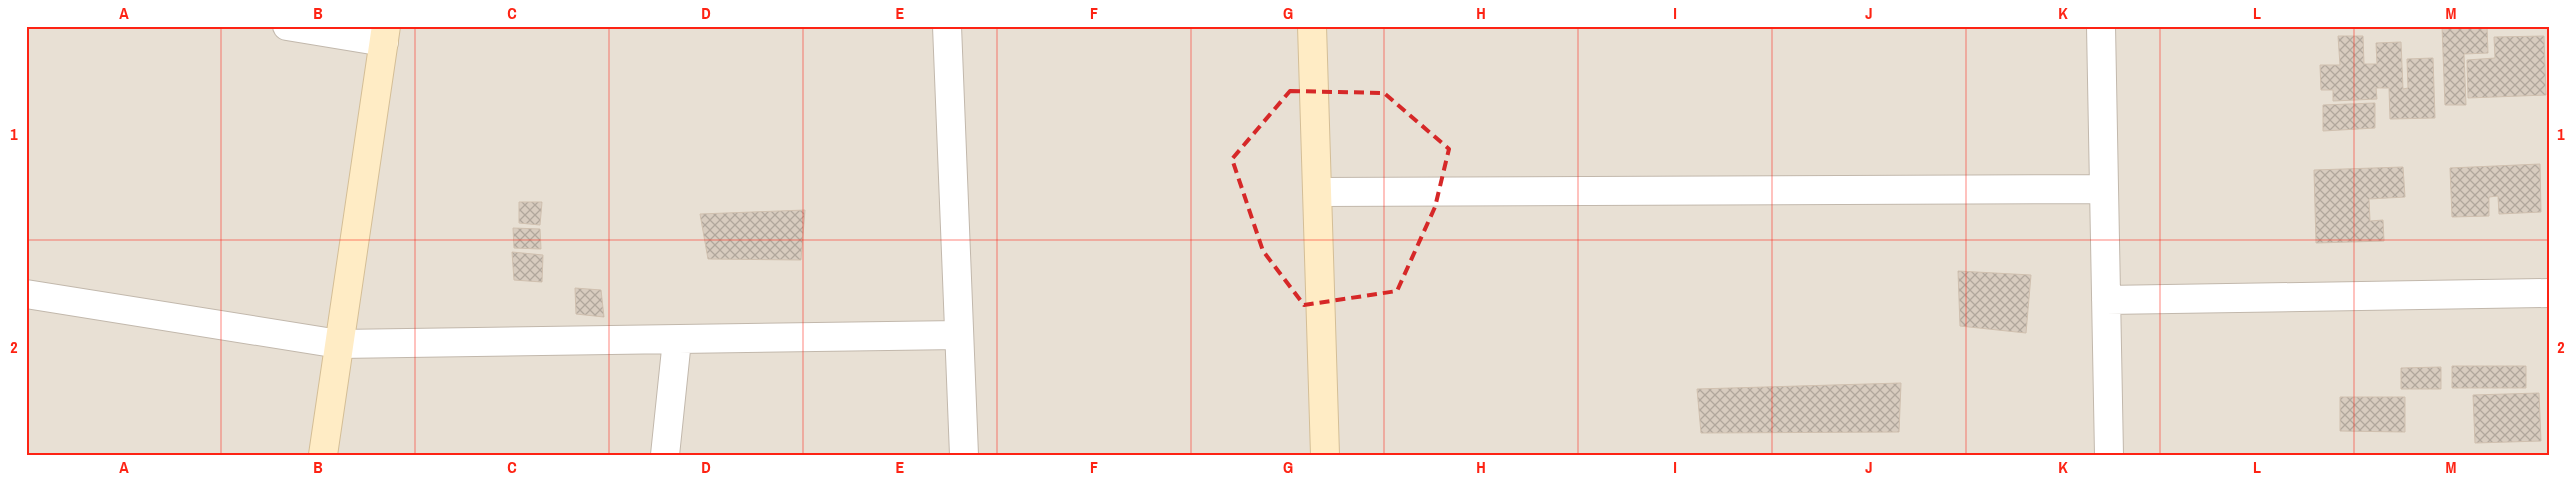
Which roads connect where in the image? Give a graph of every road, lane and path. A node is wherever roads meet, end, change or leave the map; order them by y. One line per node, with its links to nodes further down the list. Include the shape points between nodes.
1 (286, 26): 5 (street)
2 (947, 26): 11 (street)
3 (1312, 26): 7 (street)
4 (2100, 26): 6 (street)
5 (385, 34): 13 (street)
6 (2104, 189): 7 (street); 10 (street)
7 (1318, 192): 17 (street)
8 (2549, 293): 10 (street)
9 (26, 294): 13 (street)
10 (2106, 300): 18 (street)
11 (960, 335): 12 (street); 16 (street)
12 (677, 340): 13 (street); 15 (street)
13 (340, 344): 14 (street)
14 (323, 455)
15 (664, 455)
16 (964, 455)
17 (1325, 455)
18 (2109, 455)

